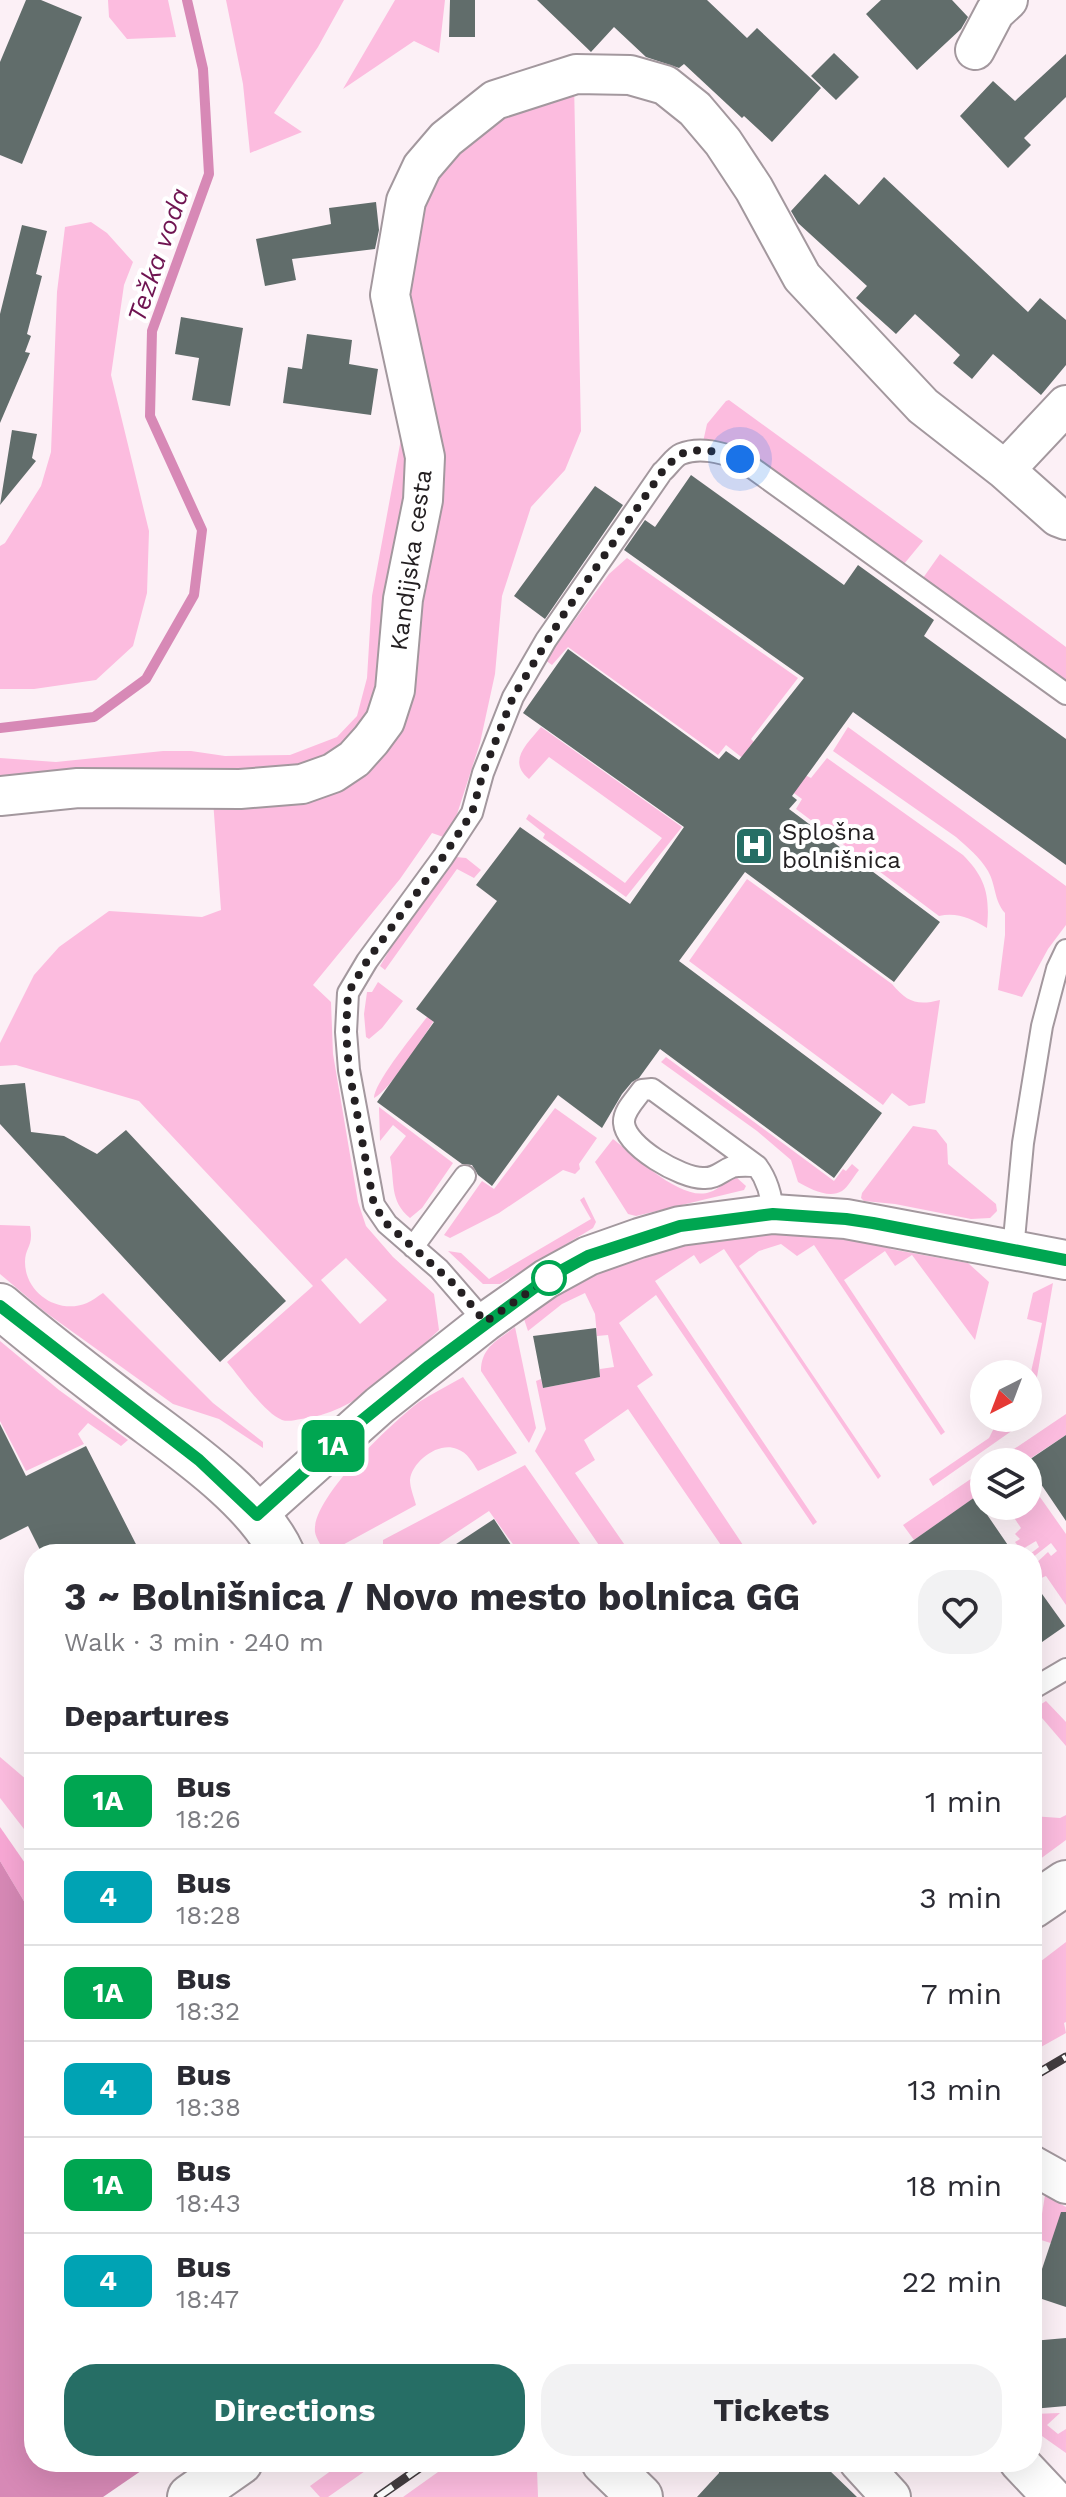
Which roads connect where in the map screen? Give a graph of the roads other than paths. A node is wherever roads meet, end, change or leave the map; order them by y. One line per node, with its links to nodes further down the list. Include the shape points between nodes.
1 (1008, 0): 2 (street, via 995,12)
2 (975, 50)
3 (1066, 405): 4 (street)
4 (1005, 470): 5 (street, Kandijska cesta); 7 (street, Kandijska cesta, via 923,406 802,277 754,189 695,109 665,85 630,75 576,74 532,87 495,100 446,139 422,167 406,201 390,295 425,457 423,500 403,599 395,690 385,721 371,740 333,773 302,784 78,788)
5 (1066, 520)
6 (1066, 694): 12 (lane, via 740,459 702,451 680,454 662,472 546,640 513,697 472,813 348,993 349,1070 374,1205)
7 (0, 796)
8 (1066, 950): 13 (lane, via 1042,1026)
9 (757, 1166): 9 (lane, via 652,1089 642,1090 626,1112 629,1138 678,1173 713,1178 733,1166); 11 (lane, via 772,1196)
10 (465, 1176): 12 (lane)
11 (773, 1214): 13 (street, via 846,1219); 16 (street, via 680,1226 588,1256)
12 (413, 1247): 16 (lane, via 456,1286)
13 (1013, 1250): 14 (street)
14 (1066, 1260)
15 (0, 1306): 17 (main road, via 199,1460)
16 (485, 1322): 17 (street, via 380,1405)
17 (257, 1515): 18 (main road)
18 (278, 1544)
19 (1066, 1669): 20 (lane)
20 (1042, 1683)
21 (1066, 1883): 22 (main road)
22 (1042, 1899)
23 (1042, 2171): 24 (street)
24 (1066, 2184)
25 (226, 2472): 29 (main road)
26 (614, 2472): 30 (main road)
27 (868, 2472): 31 (street)
28 (1028, 2472): 32 (street)
29 (190, 2497)
30 (640, 2497)
31 (891, 2497)
32 (1052, 2497)

